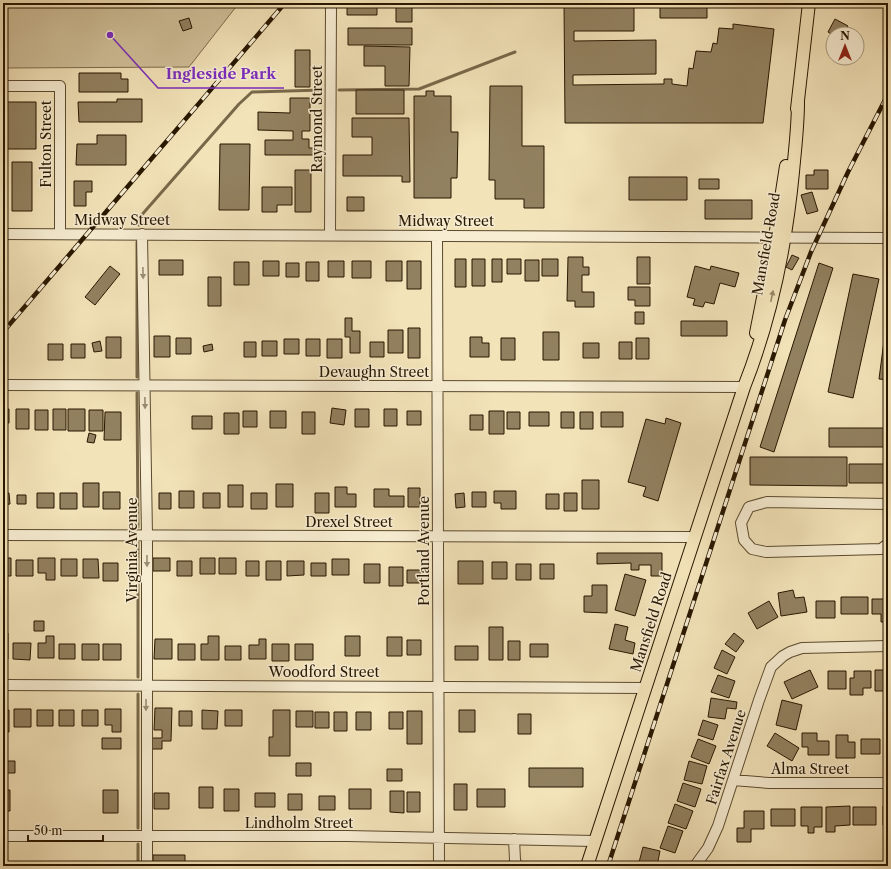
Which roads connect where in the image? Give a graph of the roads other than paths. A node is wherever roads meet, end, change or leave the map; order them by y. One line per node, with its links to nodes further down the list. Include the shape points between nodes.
1 (331, 3): 7 (street, Raymond Street)
2 (809, 3): 9 (main road, Mansfield Road, via 790,202)
3 (3, 86): 5 (street, Fulton Street, via 60,86)
4 (3, 234): 5 (street, Midway Street)
5 (60, 234): 6 (street, Midway Street)
6 (142, 234): 7 (street, Midway Street); 12 (street, Virginia Avenue, one-way to 12)
7 (330, 235): 8 (street, Midway Street)
8 (438, 236): 9 (street, Midway Street); 13 (street, Portland Avenue)
9 (780, 237): 10 (street, Midway Street); 14 (main road, Mansfield Road, via 767,319)
10 (888, 238)
11 (3, 385): 12 (street, Devaughn Street)
12 (145, 385): 13 (street, Devaughn Street); 17 (street, Virginia Avenue, one-way to 17)
13 (438, 386): 14 (street, Devaughn Street); 18 (street, Portland Avenue)
14 (744, 387): 19 (main road, Mansfield Road)
15 (888, 504): 20 (street, via 767,502 749,507 741,523 744,540 752,549 766,552 881,549)
16 (3, 535): 17 (street, Drexel Street)
17 (147, 535): 18 (street, Drexel Street); 23 (street, Virginia Avenue, one-way to 23)
18 (438, 536): 19 (street, Drexel Street); 24 (street, Portland Avenue)
19 (695, 537): 25 (main road, Mansfield Road)
20 (888, 544)
21 (888, 646): 26 (street, Fairfax Avenue, via 802,648 783,656 771,667)
22 (3, 685): 23 (street, Woodford Street)
23 (146, 686): 24 (street, Woodford Street); 29 (street, Virginia Avenue, one-way to 29)
24 (438, 687): 25 (street, Woodford Street); 30 (street, Portland Avenue)
25 (646, 688): 32 (main road, Mansfield Road)
26 (733, 780): 27 (street, Alma Street, via 769,784); 37 (street, Fairfax Avenue, via 718,826 708,848)
27 (888, 782)
28 (3, 836): 29 (street, Lindholm Street)
29 (147, 836): 30 (street, Lindholm Street); 33 (street, Virginia Avenue)
30 (439, 838): 31 (street, Lindholm Street); 34 (street, Portland Avenue)
31 (514, 839): 32 (street, Lindholm Street); 35 (street)
32 (596, 841): 36 (main road, Mansfield Road)
33 (147, 866)
34 (439, 866)
35 (517, 866)
36 (587, 866)
37 (695, 866)

